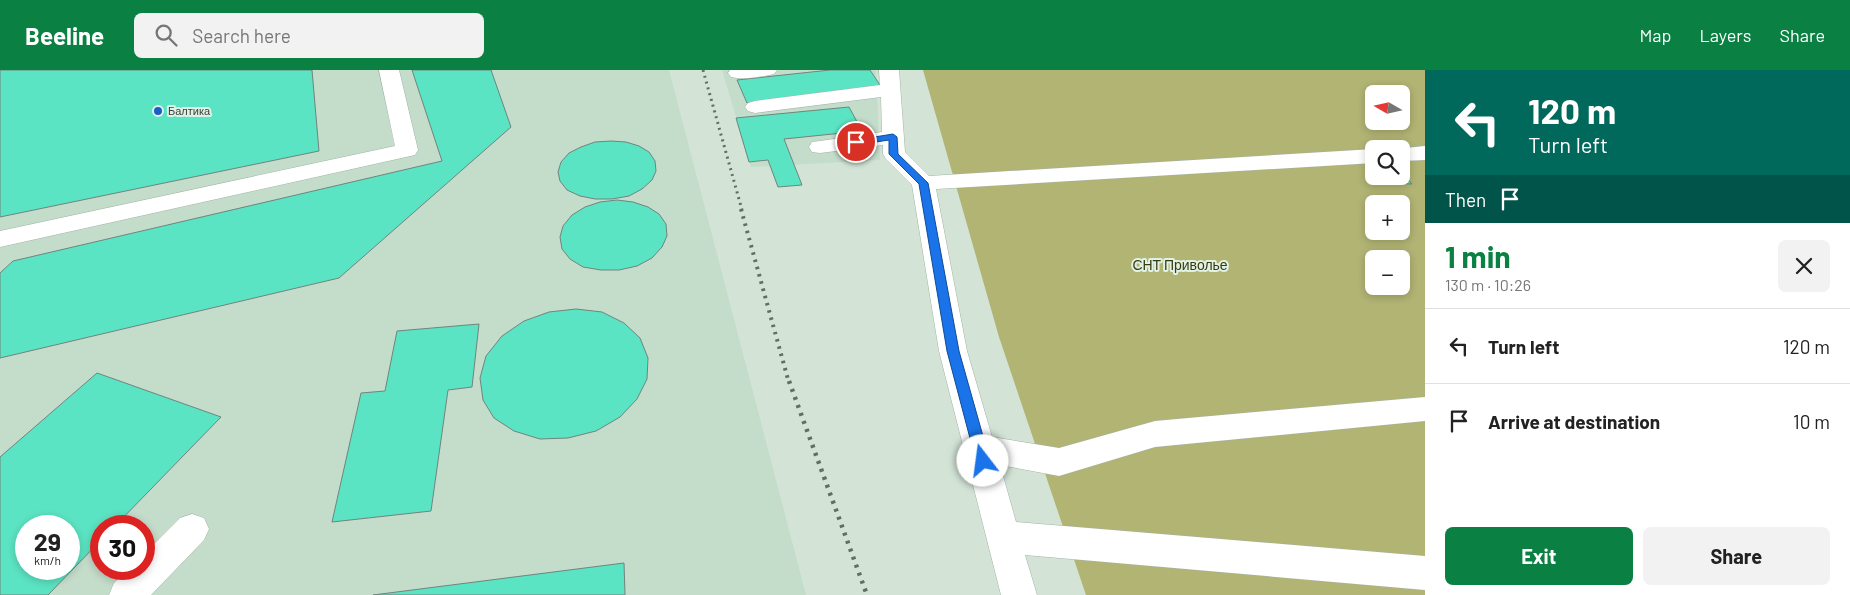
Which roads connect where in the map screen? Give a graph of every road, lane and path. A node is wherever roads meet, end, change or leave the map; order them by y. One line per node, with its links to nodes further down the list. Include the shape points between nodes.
1 (389, 70): 12 (street, via 407,150)
2 (767, 70): 3 (street)
3 (738, 73)
4 (890, 80): 5 (street); 6 (street)
5 (756, 108)
6 (893, 137): 7 (street); 11 (street, via 894,154)
7 (820, 147)
8 (1425, 153): 9 (street)
9 (1410, 154)
10 (1365, 157): 11 (street)
11 (923, 183): 14 (street, via 953,351)
12 (0, 239)
13 (1425, 409): 14 (street, via 1155,434 1059,462)
14 (980, 448): 16 (street)
15 (192, 528): 18 (street)
16 (1004, 537): 17 (street); 19 (street)
17 (1425, 572)
18 (127, 595)
19 (1020, 595)

